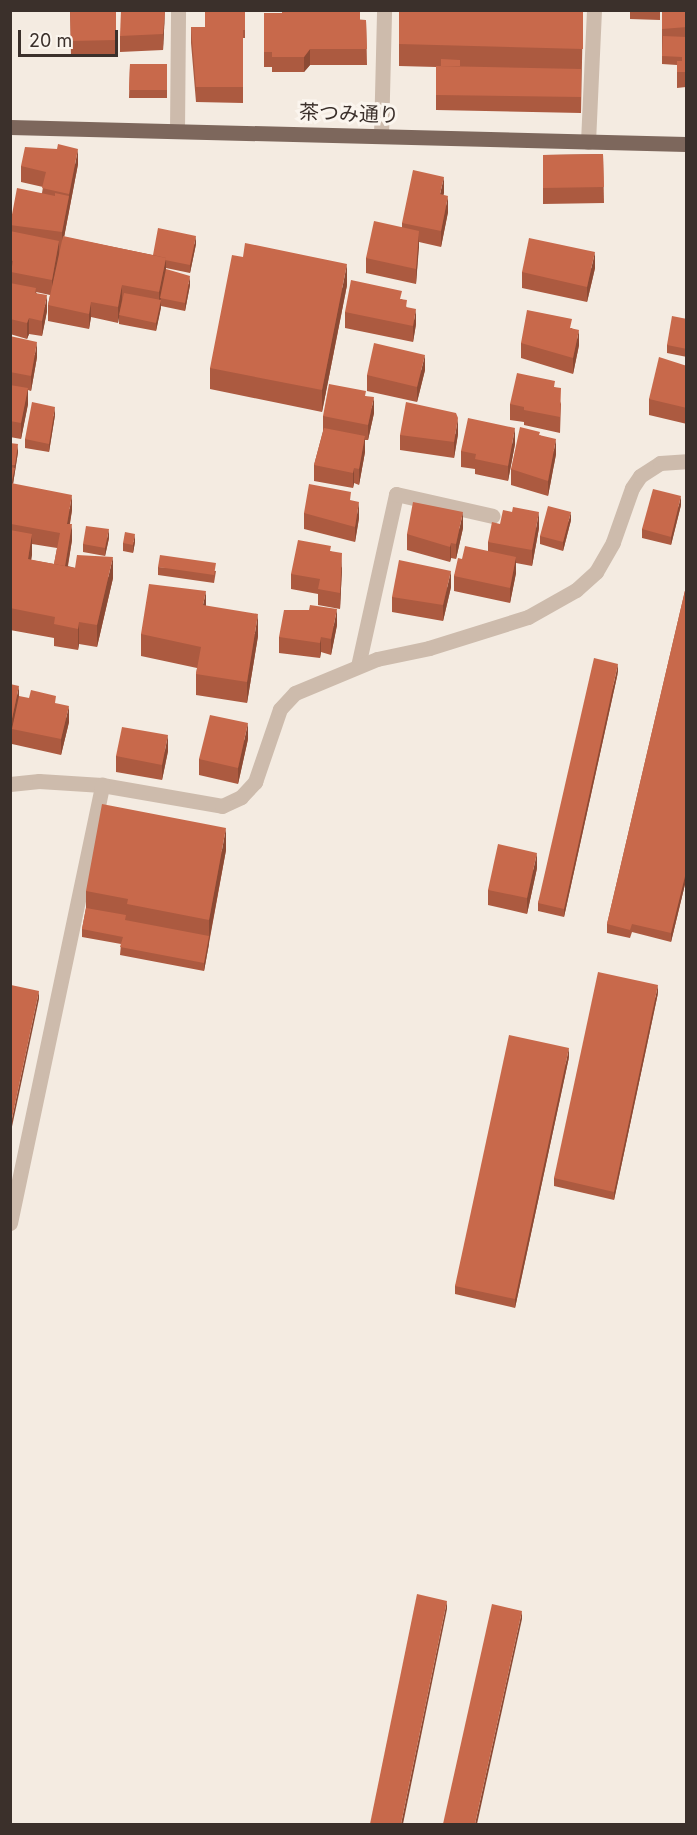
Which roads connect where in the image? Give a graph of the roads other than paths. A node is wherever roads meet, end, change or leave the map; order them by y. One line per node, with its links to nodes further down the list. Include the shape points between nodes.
1 (178, 10): 5 (street)
2 (384, 10): 6 (street)
3 (594, 10): 7 (street)
4 (10, 127): 5 (main road, 茶つみ通り)
5 (177, 130): 6 (main road, 茶つみ通り)
6 (381, 136): 7 (main road, 茶つみ通り)
7 (588, 142): 8 (main road, 茶つみ通り)
8 (687, 144)
9 (687, 461): 11 (street, via 660,463 640,476 613,542 596,572 576,590 528,617)
10 (493, 516): 11 (street, via 396,494)
11 (358, 666): 13 (street, via 295,693 287,701 280,709 255,782 241,797 222,806)
12 (10, 784): 13 (street, via 39,781)
13 (102, 785): 14 (street)
14 (10, 1223)

